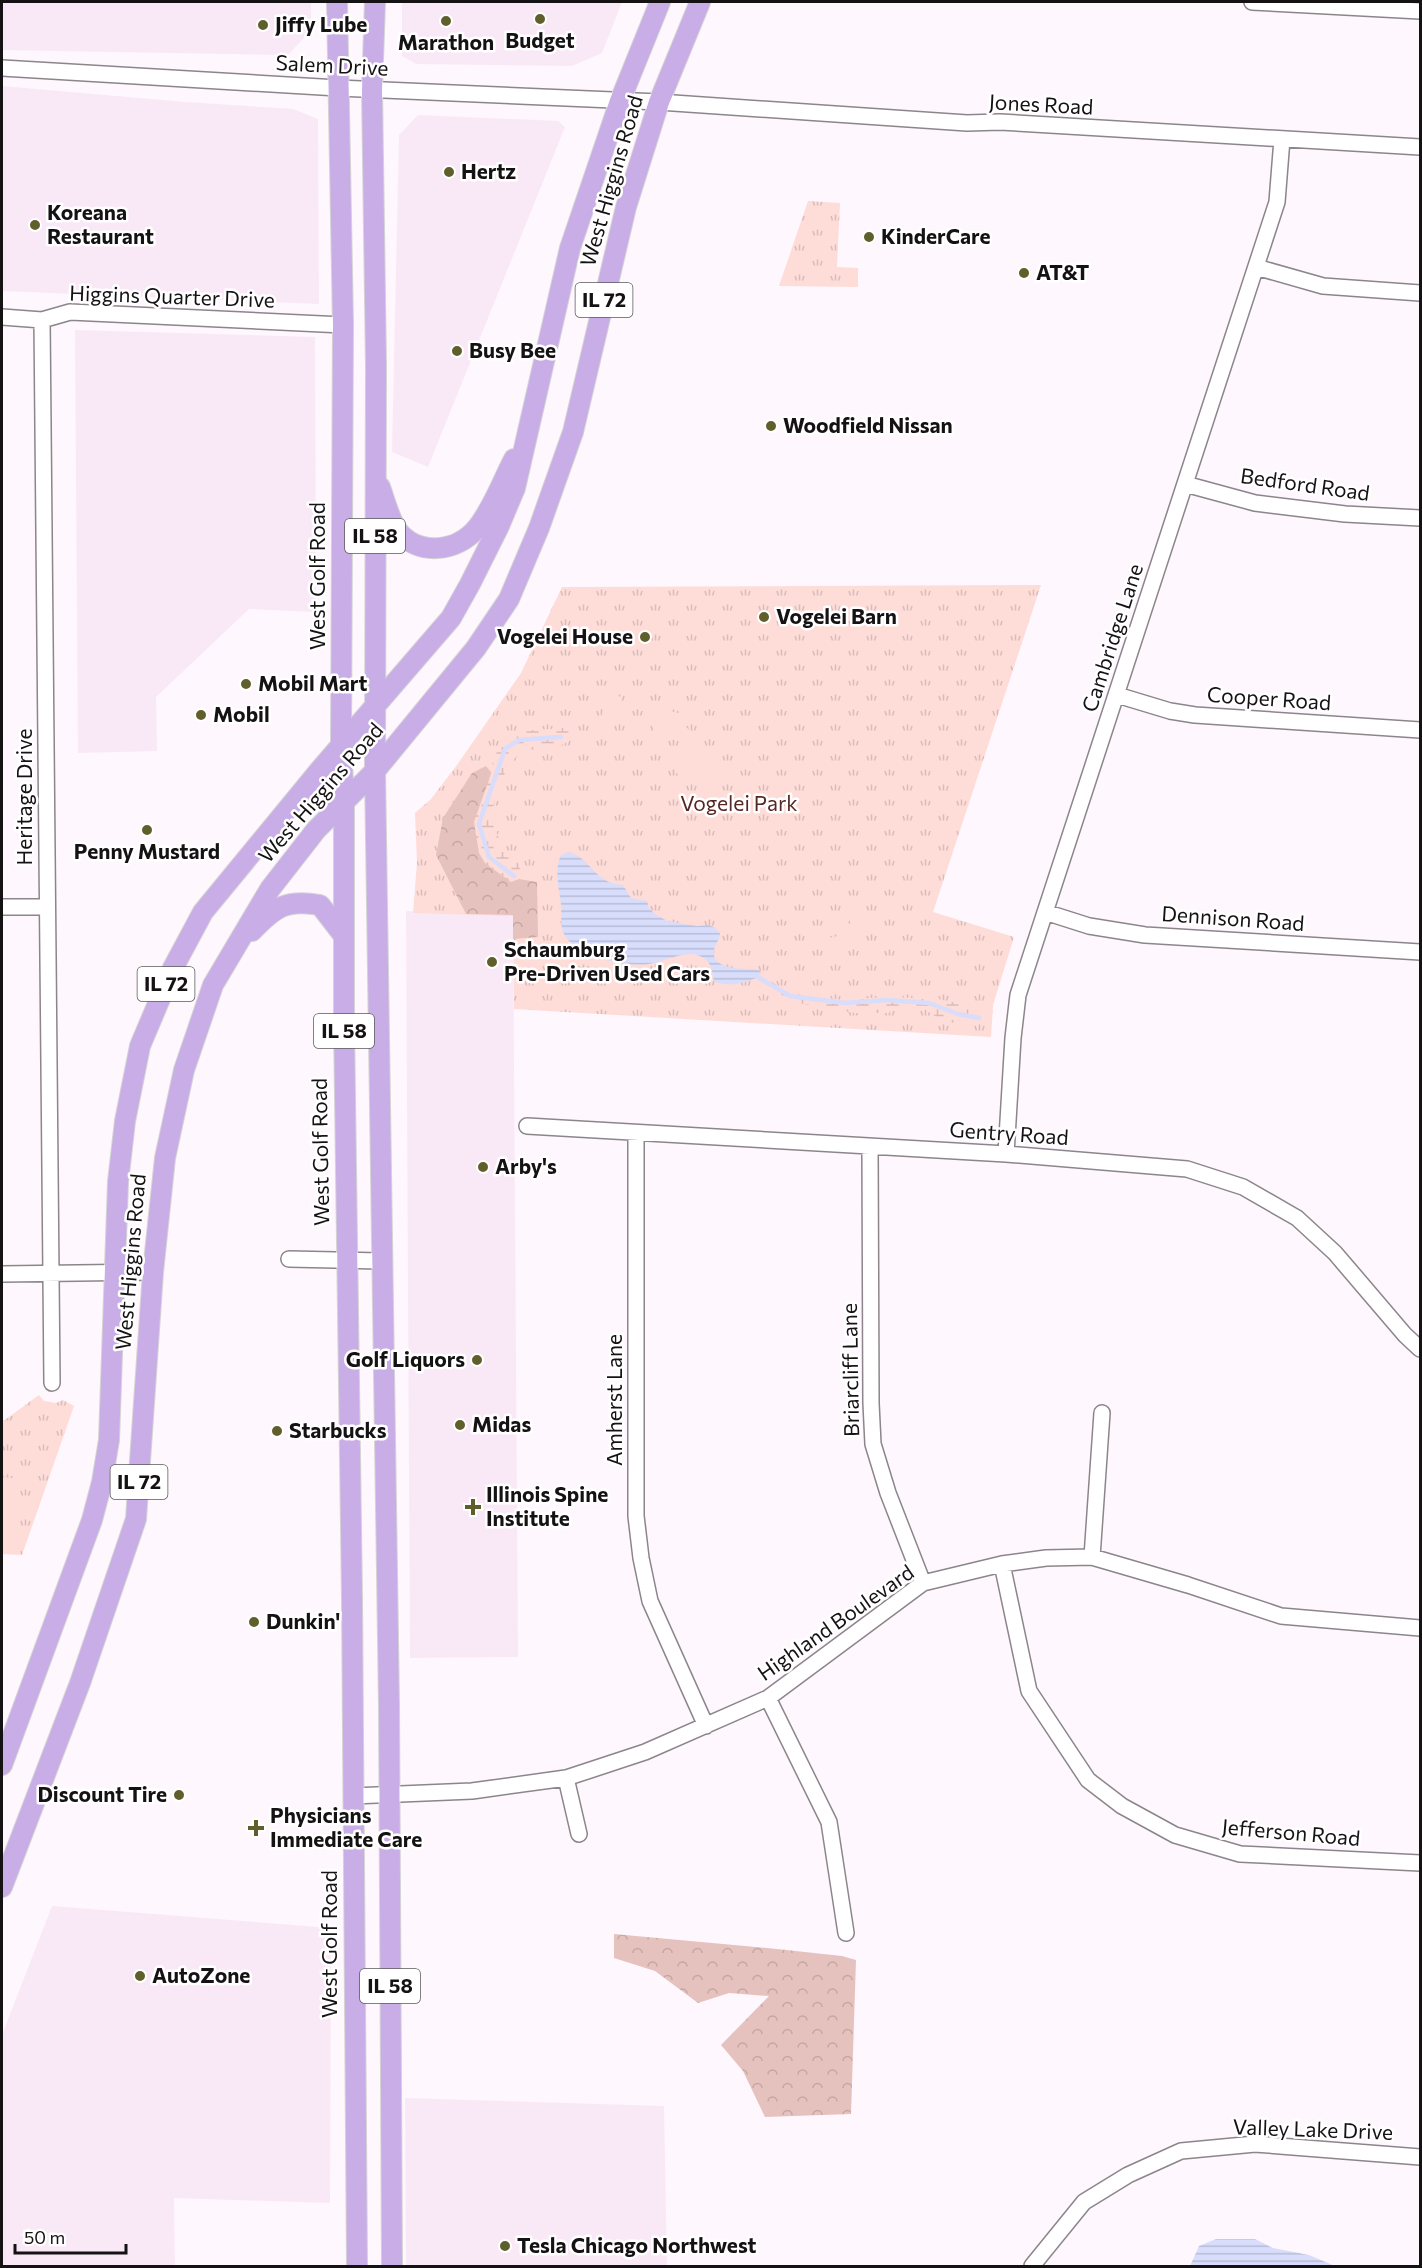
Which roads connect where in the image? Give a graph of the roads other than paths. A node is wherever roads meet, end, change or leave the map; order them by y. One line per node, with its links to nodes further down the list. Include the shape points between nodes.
1 (337, 2): 8 (main road, West Golf Road / IL 58)
2 (375, 2): 9 (main road, IL 58)
3 (660, 2): 10 (main road, West Higgins Road / IL 72)
4 (700, 2): 11 (main road, West Higgins Road / IL 72)
5 (1252, 2): 6 (street)
6 (1420, 11)
7 (2, 68): 8 (street, Salem Drive)
8 (338, 88): 9 (street, Salem Drive); 18 (main road, West Golf Road / IL 58)
9 (372, 90): 10 (street, Salem Drive); 20 (main road, IL 58)
10 (620, 101): 11 (street, Salem Drive); 19 (main road, West Higgins Road / IL 72, via 570,248)
11 (659, 102): 12 (street, Jones Road); 27 (main road, West Higgins Road / IL 72, via 626,207 573,432 509,599 476,648)
12 (1282, 139): 13 (street, Jones Road); 14 (street, Cambridge Lane, via 1277,202)
13 (1420, 147)
14 (1256, 267): 15 (street, via 1323,286); 21 (street, Cambridge Lane)
15 (1420, 293)
16 (2, 317): 17 (street, Higgins Quarter Drive)
17 (42, 320): 18 (street, Higgins Quarter Drive, via 70,312); 30 (street, Heritage Drive)
18 (343, 325): 26 (main road, West Golf Road / IL 58)
19 (526, 435): 20 (main road, via 477,528 448,547 429,548 403,536 391,517); 24 (main road, West Higgins Road / IL 72, via 514,488 499,526 451,618)
20 (376, 475): 24 (main road, IL 58)
21 (1185, 484): 22 (street, Bedford Road, via 1255,503); 23 (street, Cambridge Lane)
22 (1420, 518)
23 (1117, 695): 25 (street, Cooper Road, via 1195,715); 31 (street, Cambridge Lane)
24 (375, 705): 26 (main road, West Higgins Road / IL 72); 27 (main road, IL 58)
25 (1420, 730)
26 (341, 745): 28 (main road, West Golf Road / IL 58); 43 (main road, West Higgins Road / IL 72, via 203,912 169,978 140,1046 125,1121)
27 (375, 771): 28 (main road, West Higgins Road / IL 72); 41 (main road, IL 58)
28 (344, 801): 32 (main road, West Golf Road / IL 58); 33 (main road, West Higgins Road / IL 72, via 270,889)
29 (2, 907): 30 (street)
30 (46, 907): 45 (street, Heritage Drive)
31 (1045, 912): 34 (street, Dennison Road, via 1089,926 1145,934); 38 (street, Cambridge Lane, via 1016,1006)
32 (344, 936): 33 (main road, via 320,905 290,903 266,915); 40 (main road, West Golf Road / IL 58)
33 (233, 950): 42 (main road, West Higgins Road / IL 72, via 213,985 184,1070 165,1158)
34 (1420, 952)
35 (527, 1126): 36 (street, Gentry Road)
36 (636, 1134): 37 (street, Gentry Road); 54 (street, Amherst Lane, via 636,1516 650,1601)
37 (870, 1148): 38 (street, Gentry Road); 51 (street, Briarcliff Lane, via 873,1444)
38 (1006, 1154): 46 (street, Gentry Road, via 1187,1169 1243,1188 1279,1206 1312,1231)
39 (289, 1259): 40 (street)
40 (346, 1260): 41 (street); 58 (main road, West Golf Road / IL 58)
41 (381, 1261): 57 (main road, IL 58)
42 (153, 1272): 43 (street); 61 (main road, West Higgins Road / IL 72, via 136,1519 80,1683)
43 (115, 1273): 45 (street); 55 (main road, West Higgins Road / IL 72, via 109,1440 102,1482 92,1520)
44 (2, 1274): 45 (street)
45 (52, 1274): 47 (street, Heritage Drive)
46 (1420, 1349)
47 (52, 1383)
48 (1102, 1413): 49 (street)
49 (1092, 1557): 50 (street, Highland Boulevard); 52 (street, Highland Boulevard, via 1281,1616)
50 (1002, 1564): 51 (street, Highland Boulevard); 60 (street, Jefferson Road, via 1029,1691 1088,1780 1122,1806 1174,1835 1240,1854)
51 (923, 1583): 53 (street, Highland Boulevard)
52 (1420, 1628)
53 (768, 1698): 54 (street, Highland Boulevard); 62 (street, via 829,1822)
54 (706, 1726): 56 (street, Highland Boulevard, via 645,1752)
55 (2, 1764)
56 (566, 1778): 57 (street, Highland Boulevard, via 471,1791); 59 (street)
57 (389, 1794): 58 (street, Highland Boulevard); 65 (main road, IL 58)
58 (353, 1796): 64 (main road, West Golf Road / IL 58)
59 (579, 1834)
60 (1420, 1863)
61 (2, 1887)
62 (846, 1933)
63 (1420, 2157): 66 (street, Valley Lake Drive, via 1255,2144 1181,2151 1128,2175 1084,2202)
64 (357, 2266)
65 (392, 2266)
66 (1032, 2266)

